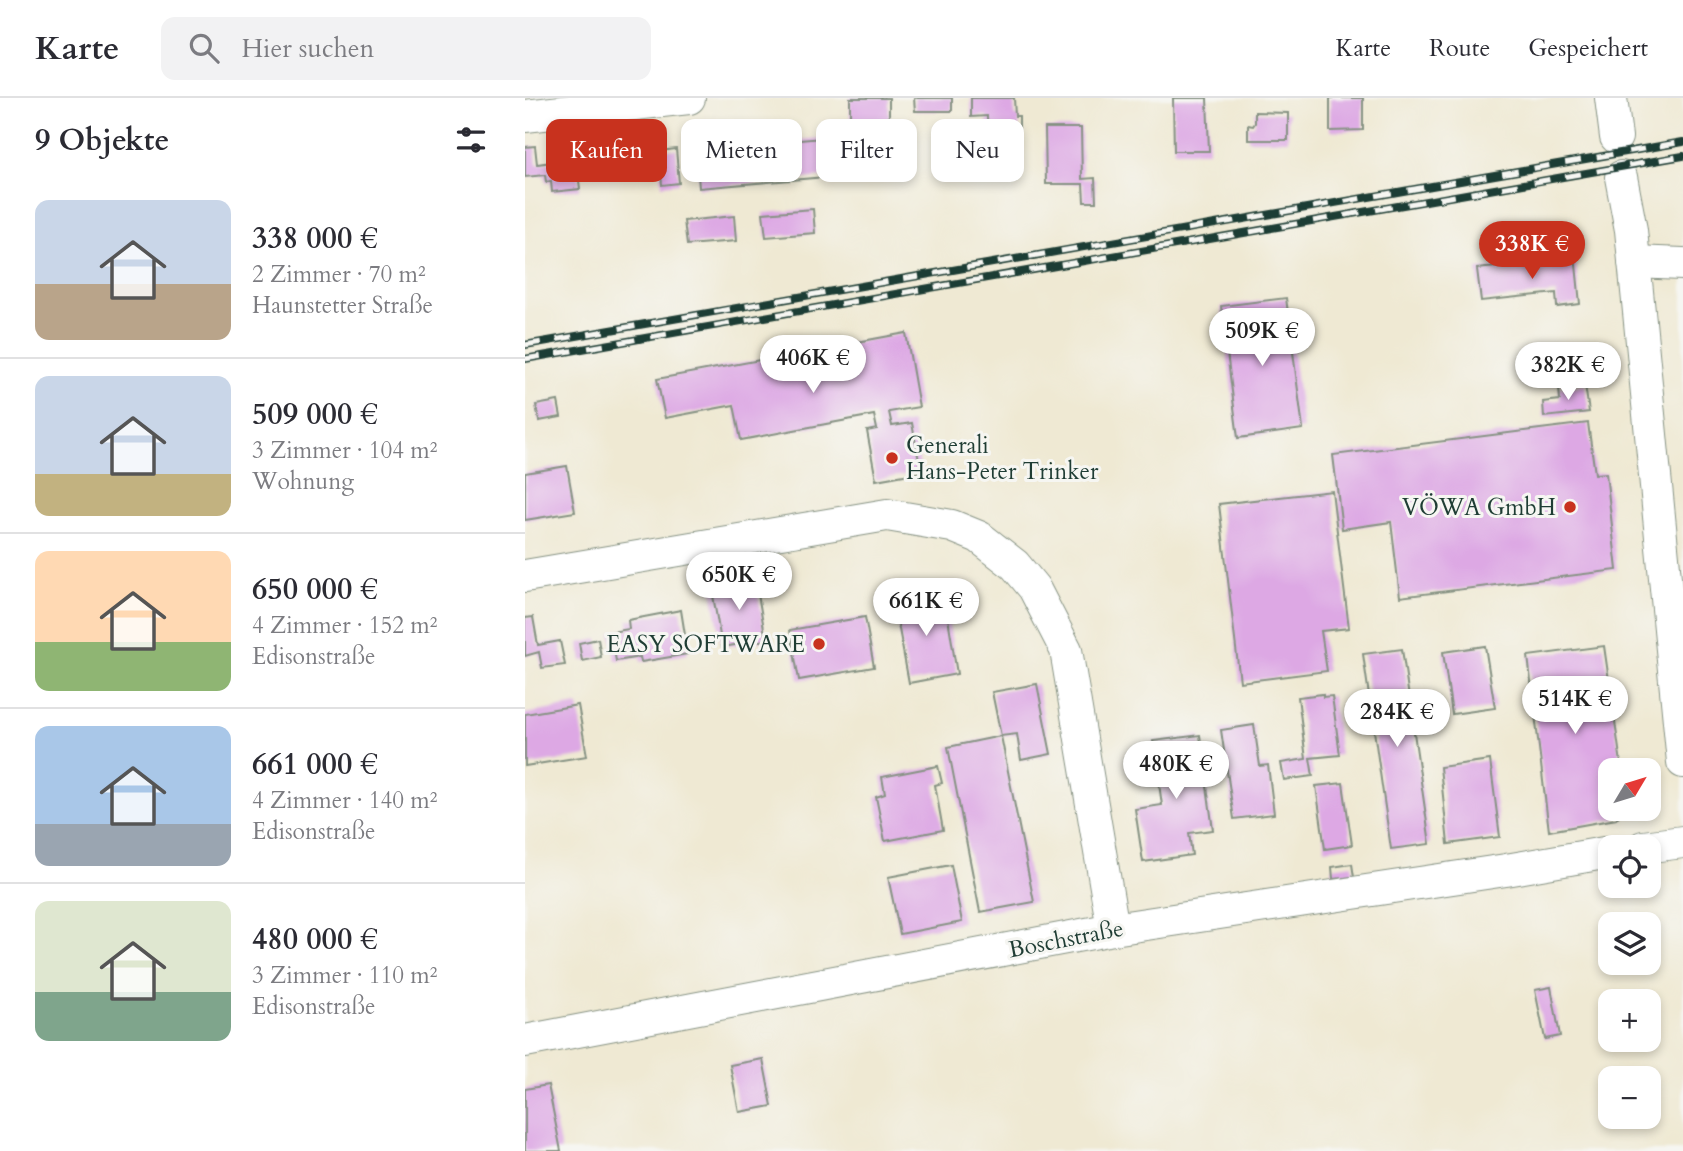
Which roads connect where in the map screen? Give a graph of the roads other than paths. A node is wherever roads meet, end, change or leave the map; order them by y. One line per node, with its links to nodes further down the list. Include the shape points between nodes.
1 (689, 98): 3 (street)
2 (1611, 98): 4 (street)
3 (525, 116)
4 (1616, 137)
5 (1621, 177): 6 (street)
6 (1634, 262): 7 (street); 9 (street)
7 (1683, 264)
8 (525, 576): 13 (street, via 887,514 952,526 979,537 1015,565 1034,589 1066,650)
9 (1683, 761)
10 (1683, 842): 11 (street)
11 (1661, 845)
12 (1598, 854): 13 (street, Boschstraße)
13 (1113, 929): 14 (street, Boschstraße)
14 (525, 1041)

